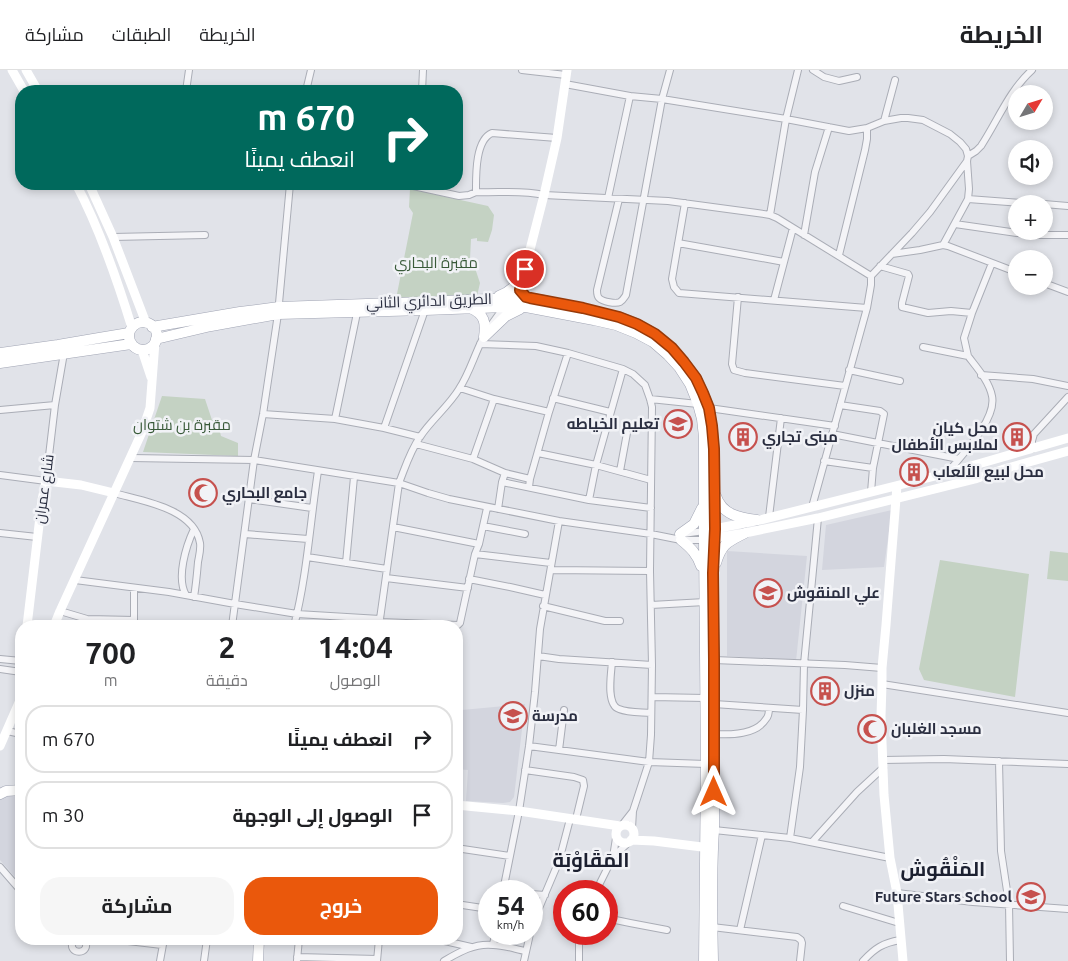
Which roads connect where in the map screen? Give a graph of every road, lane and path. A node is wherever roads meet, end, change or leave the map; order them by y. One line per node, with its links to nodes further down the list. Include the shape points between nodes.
1 (12, 70): 14 (street)
2 (26, 70): 15 (street)
3 (189, 70): 16 (street)
4 (311, 70): 17 (street)
5 (423, 70): 18 (street)
6 (522, 70): 11 (street)
7 (670, 70): 20 (street)
8 (798, 70): 21 (street)
9 (813, 70): 12 (street, via 839,81)
10 (1032, 70): 26 (street, via 1015,90 981,146)
11 (566, 76): 19 (street); 25 (street)
12 (856, 77)
13 (895, 80): 22 (street)
14 (21, 85)
15 (35, 85)
16 (187, 85)
17 (307, 85)
18 (422, 85)
19 (630, 96): 20 (street); 33 (street)
20 (662, 99): 21 (street); 36 (street)
21 (786, 119): 23 (street); 41 (street)
22 (884, 121): 24 (street); 26 (street, via 923,120 960,142 966,150)
23 (829, 127): 24 (street, via 849,131); 45 (street, via 815,172)
24 (867, 128): 51 (street)
25 (558, 138): 31 (street, via 488,134 481,146 477,165); 32 (street)
26 (967, 159): 34 (street); 50 (street, via 930,212)
27 (79, 190): 72 (street, via 114,273)
28 (92, 190): 47 (street)
29 (289, 190): 67 (street)
30 (432, 190): 31 (street, via 459,196)
31 (476, 192): 32 (street)
32 (544, 195): 33 (street); 56 (street)
33 (608, 198): 35 (street)
34 (968, 199): 37 (street); 42 (street)
35 (619, 200): 36 (street); 36 (street, via 597,290 604,301 618,302 626,295)
36 (644, 200): 38 (street)
37 (1008, 202)
38 (686, 203): 41 (street); 48 (street)
39 (1053, 205): 40 (street)
40 (1068, 206)
41 (770, 215): 43 (street)
42 (955, 224): 46 (street, via 1031,235); 49 (street)
43 (793, 228): 45 (street); 52 (street)
44 (205, 235): 47 (street)
45 (804, 235): 51 (street)
46 (1068, 235)
47 (113, 237): 71 (street)
48 (678, 243): 52 (street); 60 (street, via 672,279 676,291)
49 (943, 245): 50 (street); 53 (street)
50 (892, 254): 54 (street)
51 (839, 255): 57 (street)
52 (784, 262): 62 (street)
53 (992, 263): 55 (street); 70 (street)
54 (880, 266): 57 (street); 70 (street, via 909,276 902,307 928,313)
55 (1008, 269)
56 (523, 276): 61 (main road, via 507,292); 63 (street); 64 (main road, via 520,290)
57 (871, 276): 66 (street)
58 (1053, 286): 59 (street)
59 (1068, 292)
60 (738, 297): 62 (street); 87 (street, via 734,370)
61 (488, 299): 63 (main road, الطريق الدائري الثاني); 67 (main road, الطريق الدائري الثاني)
62 (774, 300): 66 (street)
63 (507, 302): 64 (main road, الطريق الدائري الثاني); 65 (main road, الطريق الدائري الثاني); 73 (street)
64 (528, 303): 73 (main road, via 506,316); 94 (main road, الطريق الدائري الثاني, via 616,325 653,342 679,367); 97 (main road, الطريق الدائري الثاني, via 565,305 619,317 655,334 672,348 696,378)
65 (470, 308): 68 (main road, الطريق الدائري الثاني); 73 (main road, via 484,319)
66 (867, 308): 83 (street)
67 (279, 310): 69 (main road, الطريق الدائري الثاني); 71 (main road, الطريق الدائري الثاني); 74 (main road, الطريق الدائري الثاني); 101 (street)
68 (425, 310): 69 (main road, الطريق الدائري الثاني); 105 (street)
69 (357, 313): 103 (street)
70 (972, 313): 80 (street, via 964,338)
71 (149, 325): 72 (main road, via 138,323); 74 (main road, via 156,333)
72 (131, 335): 76 (main road, via 136,348); 77 (main road); 78 (main road)
73 (482, 340): 79 (street); 89 (street)
74 (155, 341): 76 (main road, via 148,349); 85 (street)
75 (923, 347): 80 (street)
76 (142, 350): 85 (street)
77 (0, 353)
78 (64, 353): 81 (main road); 95 (street, شارع عمران)
79 (568, 353): 82 (street); 91 (street)
80 (968, 356): 84 (street)
81 (0, 363)
82 (623, 369): 93 (street, via 641,380); 100 (street)
83 (849, 370): 86 (street); 87 (street)
84 (981, 375): 88 (street, via 1033,379); 112 (street, via 989,386 993,406)
85 (152, 379): 116 (street, via 148,416)
86 (900, 381)
87 (845, 386): 96 (street)
88 (1068, 386)
89 (460, 388): 92 (street); 108 (street)
90 (1068, 397): 113 (street, via 1034,434)
91 (553, 398): 99 (street); 100 (street)
92 (494, 399): 99 (street); 117 (street)
93 (650, 399): 94 (street); 131 (street)
94 (698, 404): 143 (main road, الطريق الدائري الثاني, via 704,436)
95 (55, 405): 98 (street); 132 (street, شارع عمران)
96 (840, 405): 104 (street); 111 (street, via 883,412)
97 (709, 408): 102 (street); 137 (main road, الطريق الدائري الثاني)
98 (0, 410)
99 (548, 412): 115 (street)
100 (610, 412): 121 (street)
101 (263, 414): 103 (street); 119 (street)
102 (781, 418): 104 (street); 149 (street)
103 (335, 419): 105 (street)
104 (834, 426): 107 (street)
105 (384, 428): 108 (street)
106 (626, 433): 125 (street)
107 (832, 434): 111 (street); 120 (street)
108 (420, 437): 110 (street)
109 (1068, 438): 113 (street)
110 (416, 444): 117 (street); 134 (street)
111 (878, 444): 118 (street); 123 (street)
112 (967, 450): 118 (street); 122 (street)
113 (1032, 450): 122 (street)
114 (1068, 451): 140 (street)
115 (538, 453): 121 (street); 130 (street)
116 (131, 458): 119 (street); 139 (street)
117 (473, 459): 126 (street)
118 (958, 459): 127 (street)
119 (254, 460): 124 (street); 141 (street)
120 (824, 461): 123 (street); 144 (street)
121 (596, 465): 125 (street); 142 (street)
122 (972, 466): 127 (street)
123 (873, 468): 138 (street)
124 (318, 471): 129 (street); 145 (street)
125 (620, 471): 131 (street)
126 (505, 472): 130 (street); 133 (street)
127 (947, 474): 135 (street)
128 (0, 475): 132 (street)
129 (354, 477): 134 (street); 168 (street)
130 (530, 479): 136 (street)
131 (651, 480): 147 (street)
132 (46, 481): 139 (street); 162 (street, شارع عمران)
133 (502, 482): 136 (street); 148 (street)
134 (399, 484): 146 (street); 154 (street)
135 (897, 486): 138 (street); 140 (street)
136 (529, 487): 142 (street)
137 (714, 489): 151 (main road, via 724,509 739,517); 161 (main road, الطريق الدائري الثاني)
138 (871, 492): 144 (street)
139 (114, 493): 155 (street, via 173,511); 175 (street)
140 (896, 498): 150 (street); 204 (street)
141 (249, 499): 145 (street); 158 (street)
142 (589, 500): 147 (street)
143 (704, 502): 161 (main road, الطريق الدائري الثاني); 163 (main road, via 694,524)
144 (812, 507): 149 (street)
145 (312, 508): 164 (street)
146 (487, 508): 148 (street); 153 (street)
147 (651, 508): 160 (street)
148 (498, 509): 152 (street)
149 (769, 517): 151 (street)
150 (818, 518): 157 (street); 202 (street)
151 (757, 520): 161 (street)
152 (559, 521): 160 (street); 169 (street)
153 (483, 526): 159 (street); 165 (street)
154 (393, 527): 165 (street); 170 (street)
155 (194, 529): 178 (street, via 184,562 182,580); 180 (street, via 200,545)
156 (0, 533): 162 (street)
157 (745, 533): 161 (street); 172 (main road, via 726,544)
158 (244, 534): 164 (street); 182 (street)
159 (525, 534)
160 (651, 534): 163 (street); 171 (street)
161 (709, 534): 163 (street); 172 (main road, الطريق الدائري الثاني)
162 (37, 537): 187 (street, شارع عمران)
163 (680, 537): 172 (main road, via 698,557)
164 (308, 539): 167 (street)
165 (479, 544): 166 (street)
166 (474, 554): 169 (street); 174 (street)
167 (307, 557): 168 (street); 186 (street)
168 (346, 563): 170 (street)
169 (551, 567): 171 (street); 179 (street)
170 (387, 570): 173 (street)
171 (650, 571): 183 (street)
172 (708, 576): 181 (main road, الطريق الدائري الثاني); 200 (main road, الطريق الدائري الثاني)
173 (386, 578): 177 (street); 194 (street)
174 (469, 579): 177 (street); 179 (street)
175 (75, 580): 176 (street); 185 (street)
176 (134, 588): 178 (street); 190 (street)
177 (468, 588): 195 (street)
178 (186, 595): 180 (street)
179 (545, 595): 184 (street)
180 (194, 597): 182 (street)
181 (705, 602): 183 (street); 209 (main road, الطريق الدائري الثاني)
182 (235, 604): 186 (street); 191 (street)
183 (651, 605): 203 (street)
184 (543, 606): 196 (street, via 605,621); 197 (street)
185 (60, 611): 188 (street); 189 (street)
186 (297, 614): 192 (street); 193 (street)
187 (28, 620)
188 (56, 620)
189 (99, 620)
190 (134, 620)
191 (233, 620)
192 (296, 620)
193 (359, 620)
194 (380, 620)
195 (461, 620)
196 (620, 621)
197 (538, 656): 201 (street); 221 (street)
198 (0, 659): 199 (street)
199 (15, 660)
200 (714, 660): 202 (street); 210 (main road, الطريق الدائري الثاني)
201 (612, 662): 203 (street); 215 (street, via 611,697 614,706 623,710)
202 (804, 664): 204 (street); 213 (street)
203 (652, 665): 208 (street)
204 (882, 668): 207 (street)
205 (0, 669): 206 (street)
206 (15, 671)
207 (882, 684): 216 (street); 226 (street)
208 (652, 697): 209 (street); 215 (street)
209 (705, 698): 225 (main road, الطريق الدائري الثاني)
210 (714, 704): 211 (street); 219 (main road, الطريق الدائري الثاني)
211 (769, 708): 213 (street); 219 (street, via 766,720 754,729 743,734)
212 (564, 710): 222 (street)
213 (803, 710): 241 (street, via 800,767)
214 (15, 712): 217 (street)
215 (651, 712): 224 (street)
216 (1068, 713)
217 (7, 731): 218 (street); 220 (street)
218 (15, 733)
219 (714, 734): 238 (main road, الطريق الدائري الثاني)
220 (0, 746)
221 (529, 746): 222 (street); 228 (street)
222 (559, 750): 224 (street)
223 (999, 761): 226 (street, via 944,759); 227 (street); 257 (street, via 1001,851)
224 (649, 762): 225 (street); 233 (street)
225 (706, 764): 245 (main road, الطريق الدائري الثاني)
226 (883, 764): 244 (street); 249 (street)
227 (1068, 764)
228 (525, 770): 232 (street); 234 (street, via 583,780)
229 (15, 790): 230 (main road)
230 (0, 794)
231 (463, 806): 232 (street)
232 (520, 811): 234 (street); 247 (street)
233 (633, 811): 236 (street); 237 (street)
234 (573, 819): 235 (street); 255 (street)
235 (600, 824): 236 (street); 240 (street)
236 (621, 826): 237 (street); 240 (street)
237 (632, 829): 242 (street, via 634,836); 243 (street)
238 (714, 830): 239 (street); 245 (main road, الطريق الدائري الثاني)
239 (762, 835): 241 (street); 266 (street)
240 (616, 837): 242 (street, via 622,843); 248 (street)
241 (790, 838): 244 (street)
242 (630, 841): 243 (street); 248 (street)
243 (654, 841): 245 (street)
244 (813, 841): 249 (street)
245 (709, 848): 264 (main road, الطريق الدائري الثاني); 291 (main road, الطريق الدائري الثاني)
246 (463, 849): 247 (street)
247 (510, 856): 251 (street)
248 (613, 857): 252 (street)
249 (890, 858): 254 (street)
250 (0, 867): 253 (street)
251 (505, 880)
252 (602, 880)
253 (15, 884)
254 (897, 893): 257 (street); 263 (street)
255 (545, 895): 256 (street)
256 (543, 900)
257 (1009, 904): 261 (street); 296 (street)
258 (463, 905): 260 (street)
259 (843, 906): 263 (street)
260 (478, 907)
261 (1068, 908)
262 (618, 920): 265 (street)
263 (899, 923): 267 (street)
264 (712, 927): 266 (street); 292 (main road, الطريق الدائري الثاني)
265 (667, 930)
266 (740, 930): 293 (street, via 798,938 802,943)
267 (900, 940): 294 (street, via 881,945); 295 (street)
268 (71, 945): 281 (street, via 74,951)
269 (86, 945): 281 (street)
270 (163, 945): 285 (street)
271 (207, 945): 286 (street)
272 (259, 945): 287 (main road)
273 (298, 945): 282 (street)
274 (378, 945): 283 (street)
275 (459, 945): 279 (street)
276 (493, 945): 279 (street); 280 (street)
277 (527, 945): 280 (street)
278 (579, 945): 290 (street)
279 (471, 948): 288 (street)
280 (525, 951): 289 (street)
281 (79, 952): 284 (street)
282 (297, 959): 283 (street)
283 (377, 960)
284 (78, 961)
285 (160, 961)
286 (204, 961)
287 (258, 961)
288 (444, 961)
289 (524, 961)
290 (579, 961)
291 (704, 961)
292 (713, 961)
293 (800, 961)
294 (863, 961)
295 (902, 961)
296 (1010, 961)

